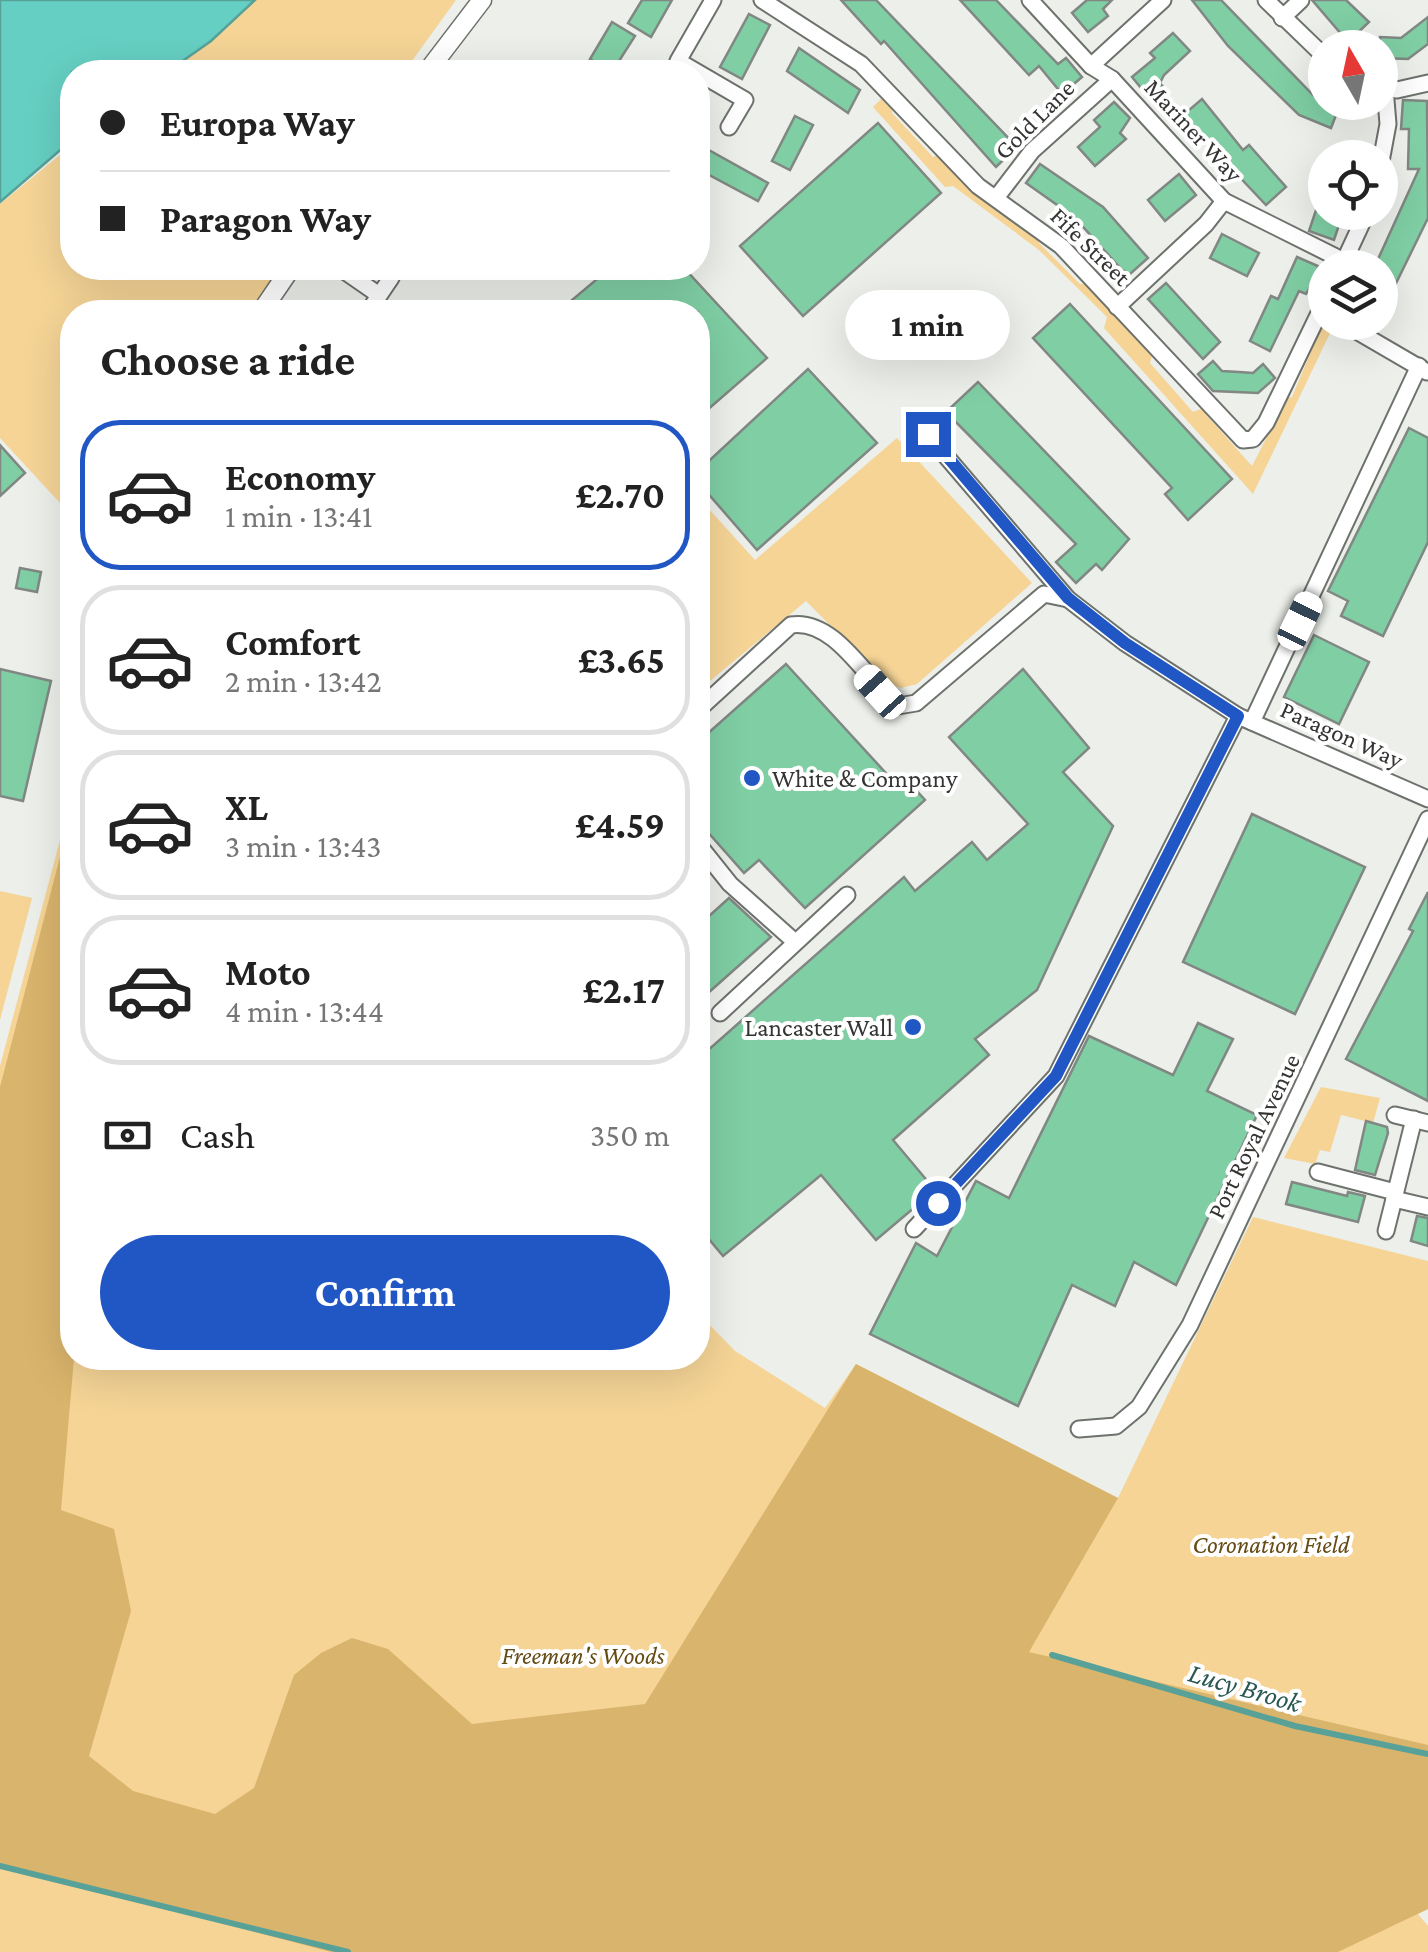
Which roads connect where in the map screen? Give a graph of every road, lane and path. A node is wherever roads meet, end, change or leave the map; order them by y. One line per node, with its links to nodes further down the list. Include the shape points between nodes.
1 (482, 0): 10 (street)
2 (713, 0): 11 (street)
3 (762, 0): 18 (street, Fife Street, via 861,64)
4 (1030, 0): 12 (street, Mariner Way)
5 (1163, 0): 12 (street, Gold Lane)
6 (1266, 0): 8 (street)
7 (1301, 0): 8 (street)
8 (1282, 18): 9 (street)
9 (1308, 42)
10 (436, 60)
11 (679, 60)
12 (1091, 66): 13 (street, Mariner Way)
13 (1112, 79): 18 (street, Gold Lane, via 1032,151); 19 (street, Mariner Way)
14 (710, 80): 17 (street, via 745,100)
15 (1428, 83): 16 (street)
16 (1398, 90)
17 (729, 127)
18 (996, 198): 25 (street, Fife Street, via 1061,246)
19 (1224, 201): 20 (street, Mariner Way); 25 (street)
20 (1316, 250)
21 (357, 280): 23 (street)
22 (390, 280): 23 (street)
23 (379, 295): 24 (street)
24 (376, 300)
25 (1116, 306): 26 (street, Fife Street, via 1225,426 1248,441 1266,423)
26 (1308, 336)
27 (1372, 340): 28 (street)
28 (1424, 370): 32 (street)
29 (928, 434): 30 (street, Paragon Way)
30 (1068, 598): 31 (street, via 1044,594 928,695 898,706 828,634 805,623 791,625); 32 (street, Paragon Way)
31 (710, 699)
32 (1245, 719): 33 (street, Paragon Way); 44 (street, via 1056,1076)
33 (1428, 800)
34 (1428, 819): 46 (street, Port Royal Avenue, via 1190,1325 1139,1407 1116,1426)
35 (710, 859): 37 (street)
36 (847, 896): 37 (street)
37 (794, 941): 38 (street)
38 (720, 1013)
39 (1395, 1115): 40 (street)
40 (1421, 1121): 42 (street)
41 (1318, 1172): 42 (street)
42 (1394, 1195): 43 (street); 45 (street)
43 (1428, 1208)
44 (914, 1228)
45 (1386, 1231)
46 (1079, 1429)

